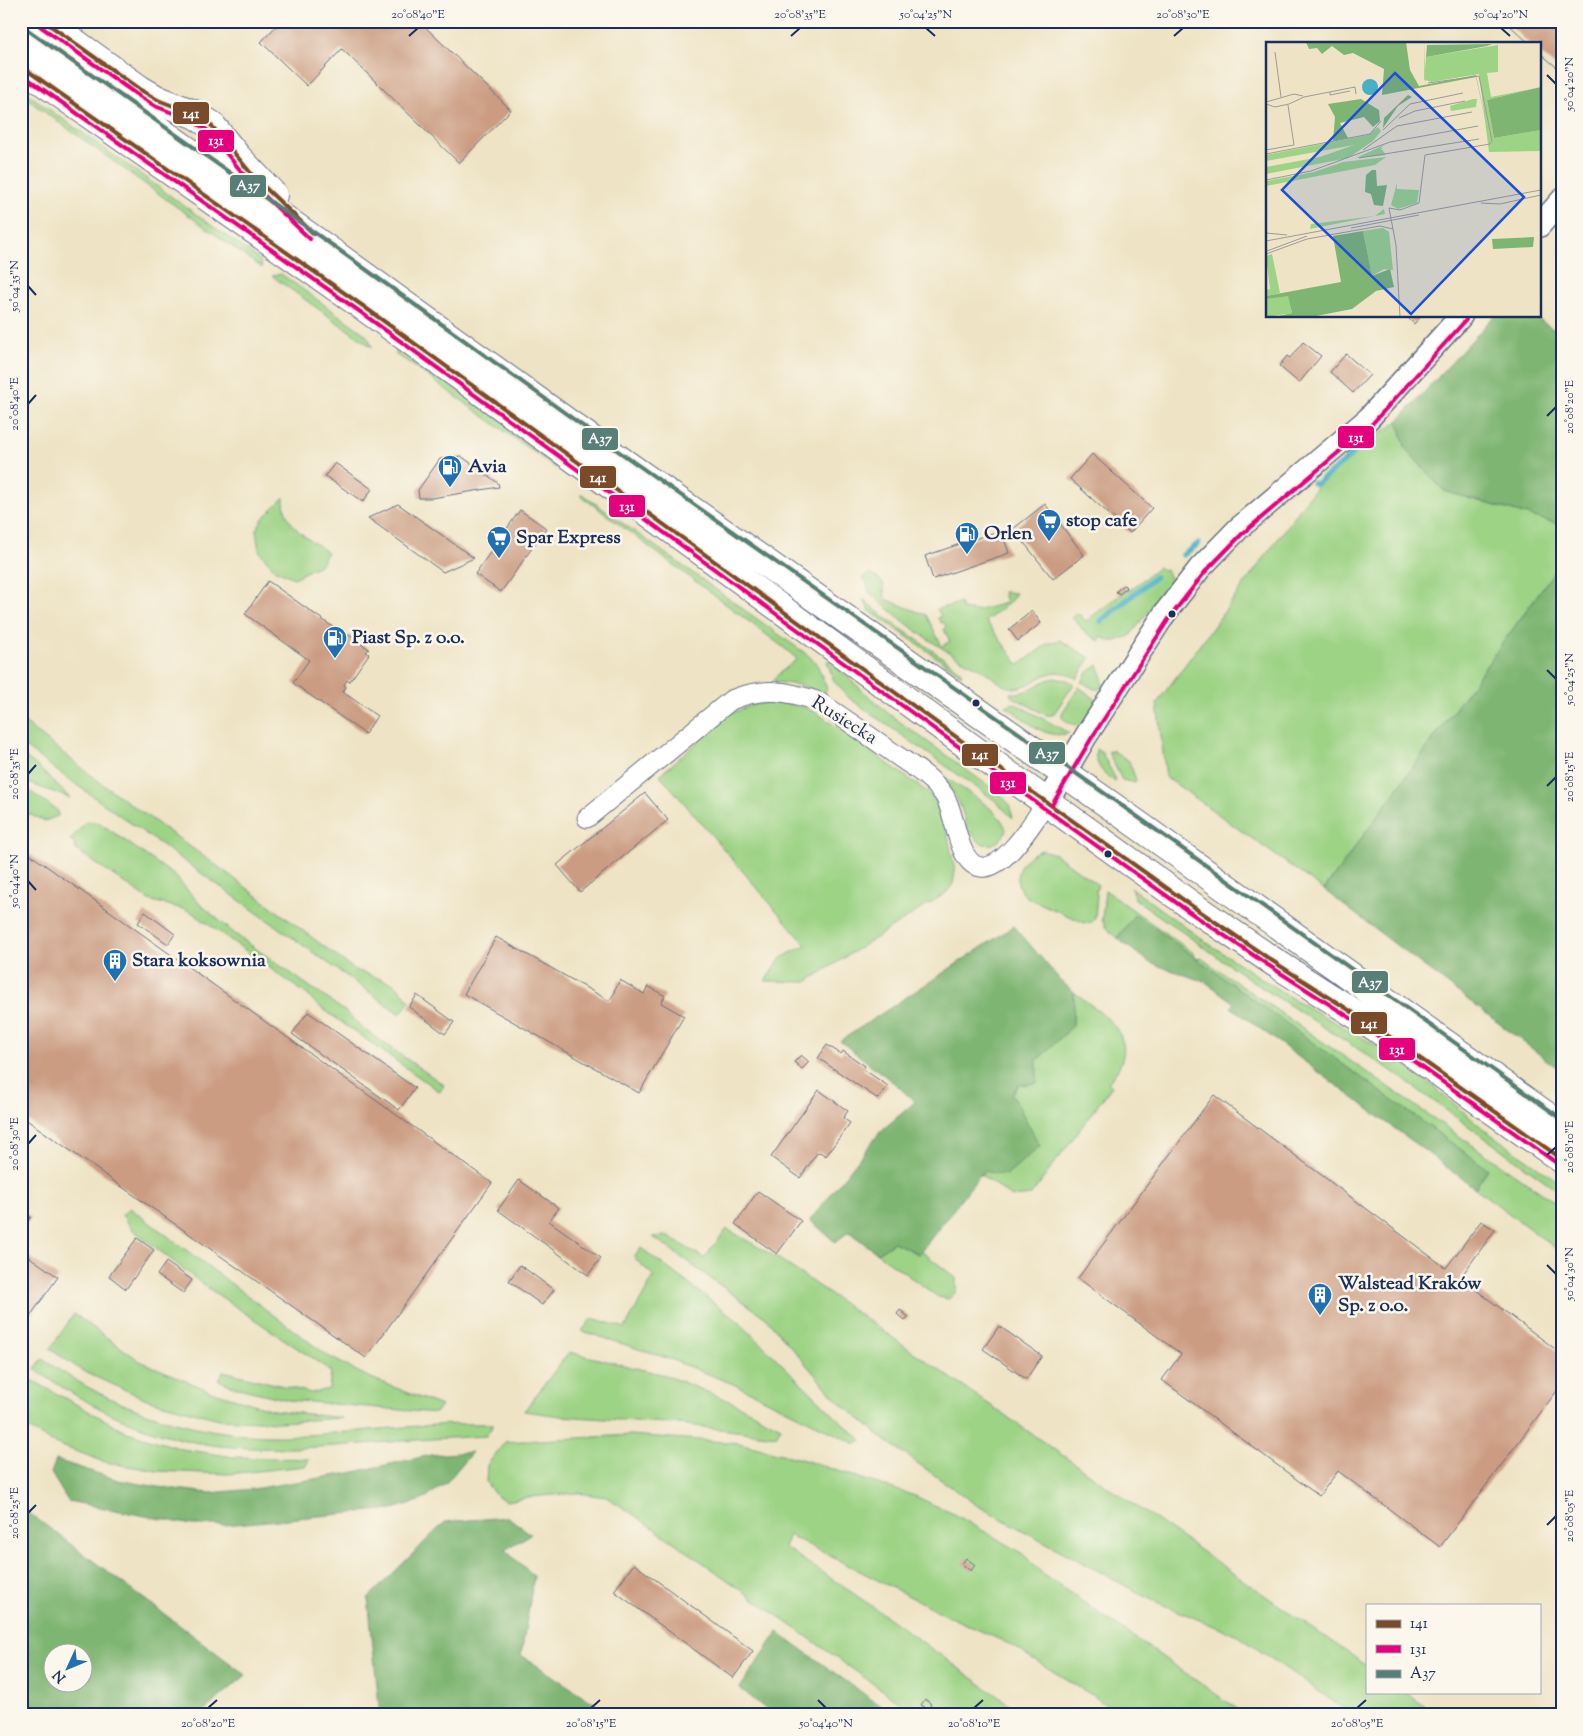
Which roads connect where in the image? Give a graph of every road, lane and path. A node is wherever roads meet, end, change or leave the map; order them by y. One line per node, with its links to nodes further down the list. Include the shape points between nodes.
1 (44, 21): 6 (main road, via 139,90 212,125 254,177)
2 (21, 33): 6 (main road)
3 (21, 66): 9 (main road, via 371,312)
4 (1562, 200): 5 (street)
5 (1540, 225)
6 (335, 255): 8 (main road)
7 (1459, 318): 8 (street, via 1368,419 1245,523 1200,568 1160,620)
8 (1064, 773): 9 (street); 11 (main road)
9 (1046, 802): 10 (street, Rusiecka, via 1003,858 988,867 978,867 968,859 960,843 945,796 929,778 819,702 800,695 769,691 731,700); 12 (main road, via 1271,960 1392,1038)
10 (587, 818)
11 (1562, 1127)
12 (1562, 1159)

